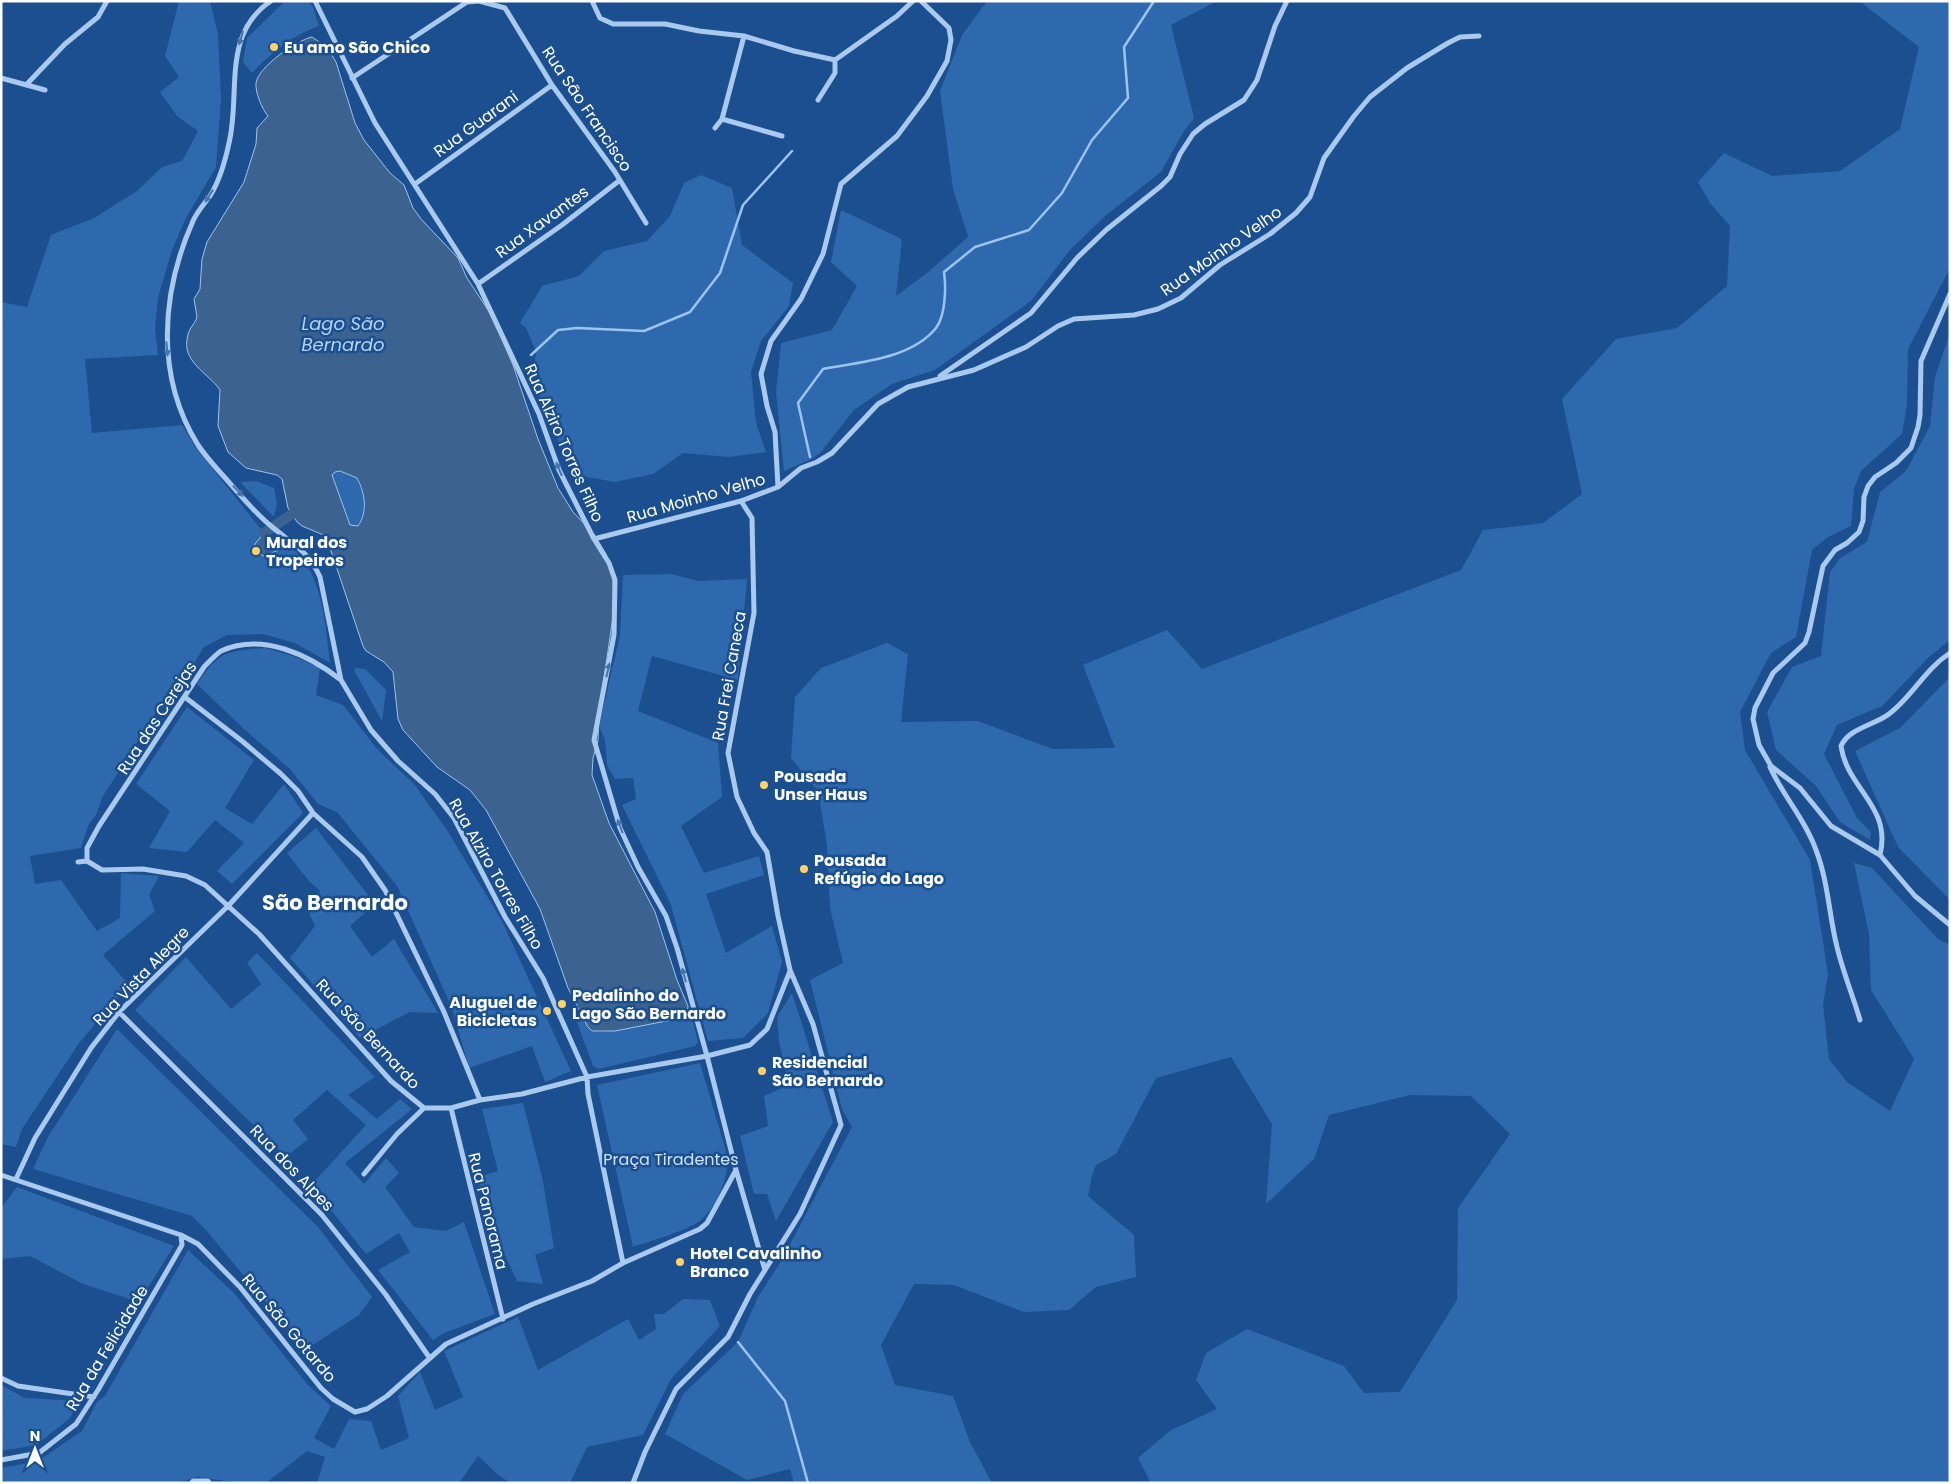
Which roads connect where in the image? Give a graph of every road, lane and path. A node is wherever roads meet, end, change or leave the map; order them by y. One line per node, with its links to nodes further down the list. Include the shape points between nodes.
1 (108, 1): 15 (street, via 98,17 65,44)
2 (271, 1): 8 (street, Rua Alziro Torres Filho)
3 (315, 1): 13 (street, Rua Alziro Torres Filho)
4 (592, 1): 9 (street, via 600,18 613,24 665,24)
5 (914, 1): 11 (street)
6 (921, 1): 27 (street, via 949,28 951,40 947,61 927,96 896,136 841,184 823,254 801,299 771,341 762,374 775,432)
7 (1287, 1): 26 (street, via 1257,80 1244,100 1193,134 1166,181 1077,258 1031,313)
8 (265, 3): 31 (street, Rua Alziro Torres Filho, one-way to 31, via 242,32 236,58 230,140 222,173 194,219 180,256 169,304 168,357 171,383 199,447 262,518 314,562 320,577)
9 (744, 36): 11 (street); 18 (street)
10 (1479, 36): 26 (street, Rua Moinho Velho, via 1460,37 1448,43 1407,68 1370,97 1328,153 1310,197 1296,213 1270,234 1220,265 1180,298 1158,309 1134,315 1074,319 1026,347 983,366 961,375)
11 (835, 60): 17 (street, via 835,73)
12 (1, 78): 15 (street)
13 (352, 78): 14 (street, Rua São Francisco, via 467,2 479,1 505,8); 22 (street, Rua Alziro Torres Filho, via 375,123)
14 (552, 84): 21 (street, Rua São Francisco); 22 (street, Rua Guarani)
15 (26, 85): 16 (street)
16 (45, 90)
17 (818, 100)
18 (722, 119): 19 (street); 20 (street)
19 (715, 128)
20 (782, 136)
21 (620, 180): 23 (street, Rua São Francisco); 24 (street, Rua Xavantes, via 562,226)
22 (415, 184): 24 (street, Rua Alziro Torres Filho)
23 (646, 223)
24 (478, 284): 29 (street, Rua Alziro Torres Filho, one-way to 24, via 559,470 539,414)
25 (1950, 294): 33 (street, via 1921,361 1920,415 1911,448 1905,456 1874,477 1868,486 1863,521 1858,532 1847,544 1834,550 1823,566 1804,643 1777,667 1755,708 1753,724)
26 (937, 378): 27 (street, Rua Moinho Velho, via 878,404 832,453 801,468)
27 (778, 487): 28 (street, Rua Moinho Velho)
28 (741, 501): 29 (street, Rua Moinho Velho); 40 (street, Rua Frei Caneca, via 752,518 754,613 728,753 738,798 767,852)
29 (594, 539): 43 (street, Rua Alziro Torres Filho, one-way to 29, via 666,916 620,828 594,740 614,634 615,580)
30 (1950, 653): 35 (street, via 1926,673 1891,713 1850,734 1841,746 1842,755 1863,794 1878,814 1883,838)
31 (340, 680): 32 (street, Rua das Cerejas, via 321,664 295,652 265,645 238,646 220,652 204,667); 44 (street, Rua Alziro Torres Filho, via 371,730 398,761 435,794 454,818 505,917 543,978)
32 (186, 698): 34 (street, via 281,774 298,791); 36 (street, Rua das Cerejas, via 96,832 87,848)
33 (1768, 762): 35 (street, via 1806,794 1831,826); 42 (street, via 1781,789 1799,812 1816,849 1827,887 1837,948)
34 (313, 814): 38 (street, Rua Vista Alegre); 45 (street, via 362,857 385,890 444,1012)
35 (1880, 855): 39 (street, via 1915,896)
36 (87, 861): 37 (street, Rua São Bernardo); 38 (street, Rua São Bernardo, via 102,870 143,869 186,876 205,885)
37 (78, 862)
38 (228, 905): 41 (street, Rua Vista Alegre); 46 (street, Rua São Bernardo, via 264,939 391,1081)
39 (1950, 925)
40 (790, 970): 43 (street, Rua São Bernardo, via 767,1030 750,1045); 54 (street, Rua Frei Caneca, via 813,1024 841,1125 800,1214)
41 (119, 1012): 51 (street, Rua Vista Alegre, via 91,1048 35,1138); 56 (street, Rua dos Alpes, via 322,1215 386,1295)
42 (1860, 1020)
43 (707, 1056): 44 (street, Rua São Bernardo); 48 (street, Rua Alziro Torres Filho)
44 (587, 1077): 45 (street, Rua São Bernardo, via 522,1094); 53 (street, Rua Alziro Torres Filho)
45 (480, 1100): 47 (street, Rua São Bernardo)
46 (424, 1108): 47 (street, Rua São Bernardo); 49 (street)
47 (451, 1108): 55 (street, Rua Panorama)
48 (736, 1170): 53 (street, Rua São Gotardo, via 707,1224); 54 (street, Rua Alziro Torres Filho)
49 (364, 1174)
50 (1, 1175): 51 (street, Rua São Gotardo)
51 (16, 1179): 52 (street, Rua São Gotardo)
52 (181, 1235): 56 (street, Rua São Gotardo, via 198,1244 240,1286 321,1388 348,1409 355,1412 379,1402); 58 (street, Rua da Felicidade, via 182,1244)
53 (623, 1263): 55 (street, Rua São Gotardo, via 592,1281)
54 (765, 1270): 62 (street, Rua Frei Caneca, via 728,1337 676,1389 645,1452)
55 (503, 1319): 56 (street, Rua São Gotardo, via 446,1344)
56 (429, 1357)
57 (1, 1378): 58 (street, via 18,1386)
58 (94, 1397): 59 (street, Rua da Felicidade, via 76,1424 50,1446 39,1453)
59 (1, 1460)
60 (194, 1483): 61 (street)
61 (207, 1483)
62 (634, 1483)

